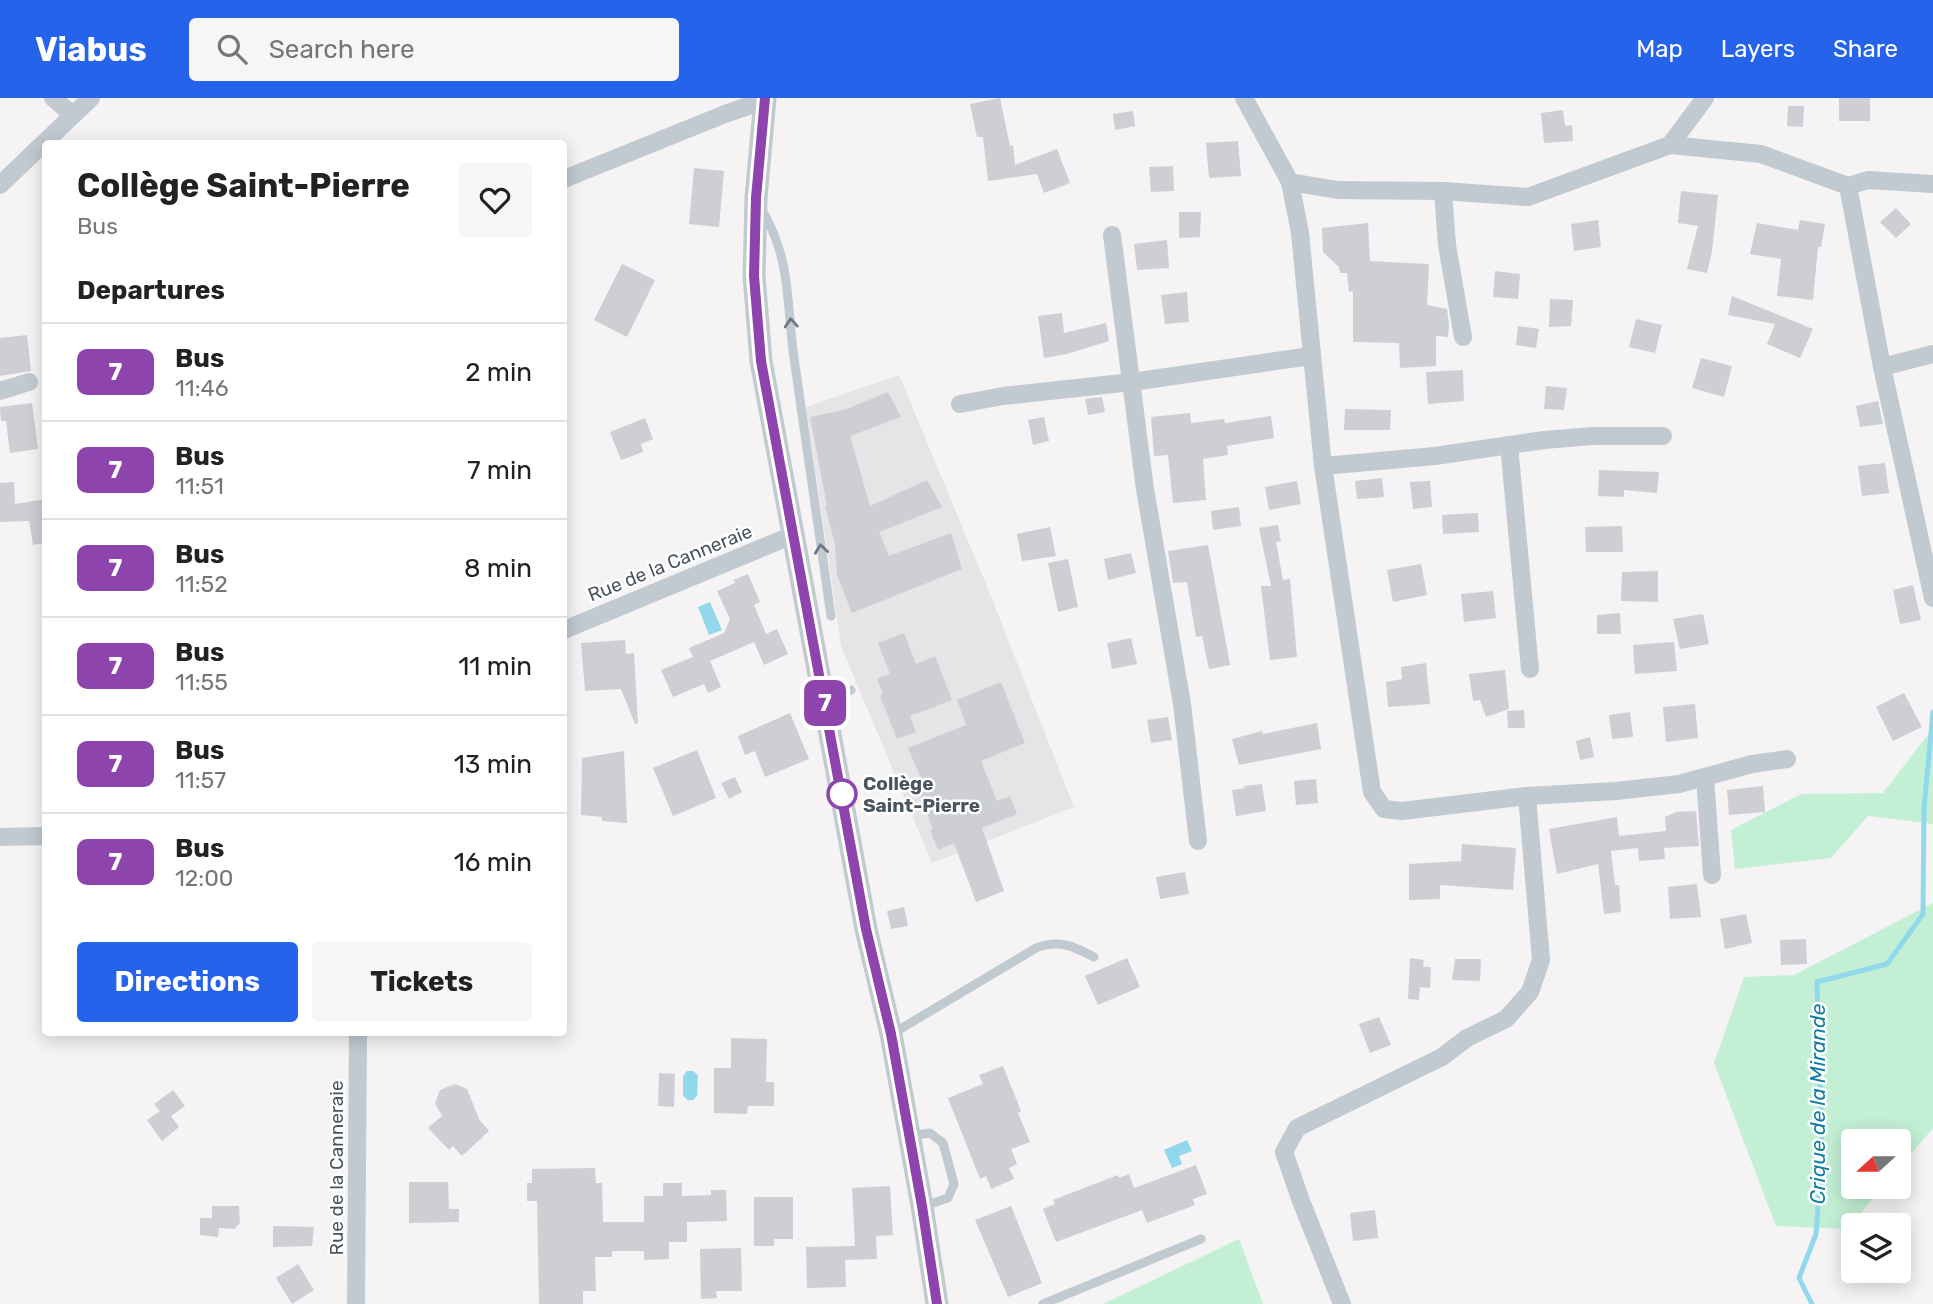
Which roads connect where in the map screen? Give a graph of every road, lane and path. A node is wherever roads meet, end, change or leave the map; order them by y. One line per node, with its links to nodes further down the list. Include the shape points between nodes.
1 (53, 98): 6 (street)
2 (91, 98): 6 (street)
3 (1244, 98): 11 (street)
4 (1705, 98): 9 (street)
5 (765, 99): 10 (street); 16 (street)
6 (73, 115): 7 (street)
7 (47, 140)
8 (42, 145): 13 (street)
9 (1670, 145): 14 (street, via 1761,154); 15 (street, via 1528,197)
10 (567, 178)
11 (1290, 182): 15 (street, via 1337,190); 20 (street, via 1300,233)
12 (1933, 184): 14 (street, via 1868,180)
13 (0, 185)
14 (1848, 186): 21 (street)
15 (1443, 191): 18 (street)
16 (756, 198): 29 (street, via 754,276 761,361); 32 (lane, one-way to 16, via 785,262)
17 (1112, 235): 23 (street)
18 (1463, 337)
19 (1933, 354): 21 (street)
20 (1311, 356): 23 (street); 28 (street)
21 (1882, 367): 30 (street)
22 (29, 382): 24 (street)
23 (1132, 382): 25 (street); 42 (street, via 1145,489 1182,704)
24 (0, 391)
25 (960, 404)
26 (1663, 436): 27 (street, via 1593,436)
27 (1509, 445): 28 (street); 34 (street)
28 (1323, 466): 39 (street, via 1372,792 1384,809 1402,811)
29 (793, 535): 33 (street, Rue de la Canneraie); 36 (street)
30 (1928, 559): 31 (street)
31 (1933, 598)
32 (831, 616)
33 (567, 629)
34 (1530, 669)
35 (851, 690): 36 (lane)
36 (824, 696): 45 (street, via 866,929)
37 (1787, 759): 38 (street)
38 (1705, 778): 39 (street, via 1616,791); 43 (street)
39 (1527, 796): 53 (street, via 1541,960 1530,992 1506,1019 1297,1128 1284,1152)
40 (42, 836): 41 (street)
41 (0, 837)
42 (1198, 841)
43 (1712, 875)
44 (1094, 957): 45 (lane, via 1070,944 1049,943)
45 (891, 1034): 47 (street)
46 (358, 1036): 50 (street, Rue de la Canneraie)
47 (910, 1136): 48 (street); 48 (lane, via 930,1133 943,1143 954,1184 948,1198)
48 (922, 1206): 51 (street)
49 (1201, 1239): 52 (lane)
50 (356, 1304)
51 (936, 1304)
52 (1043, 1304)
53 (1342, 1304)

